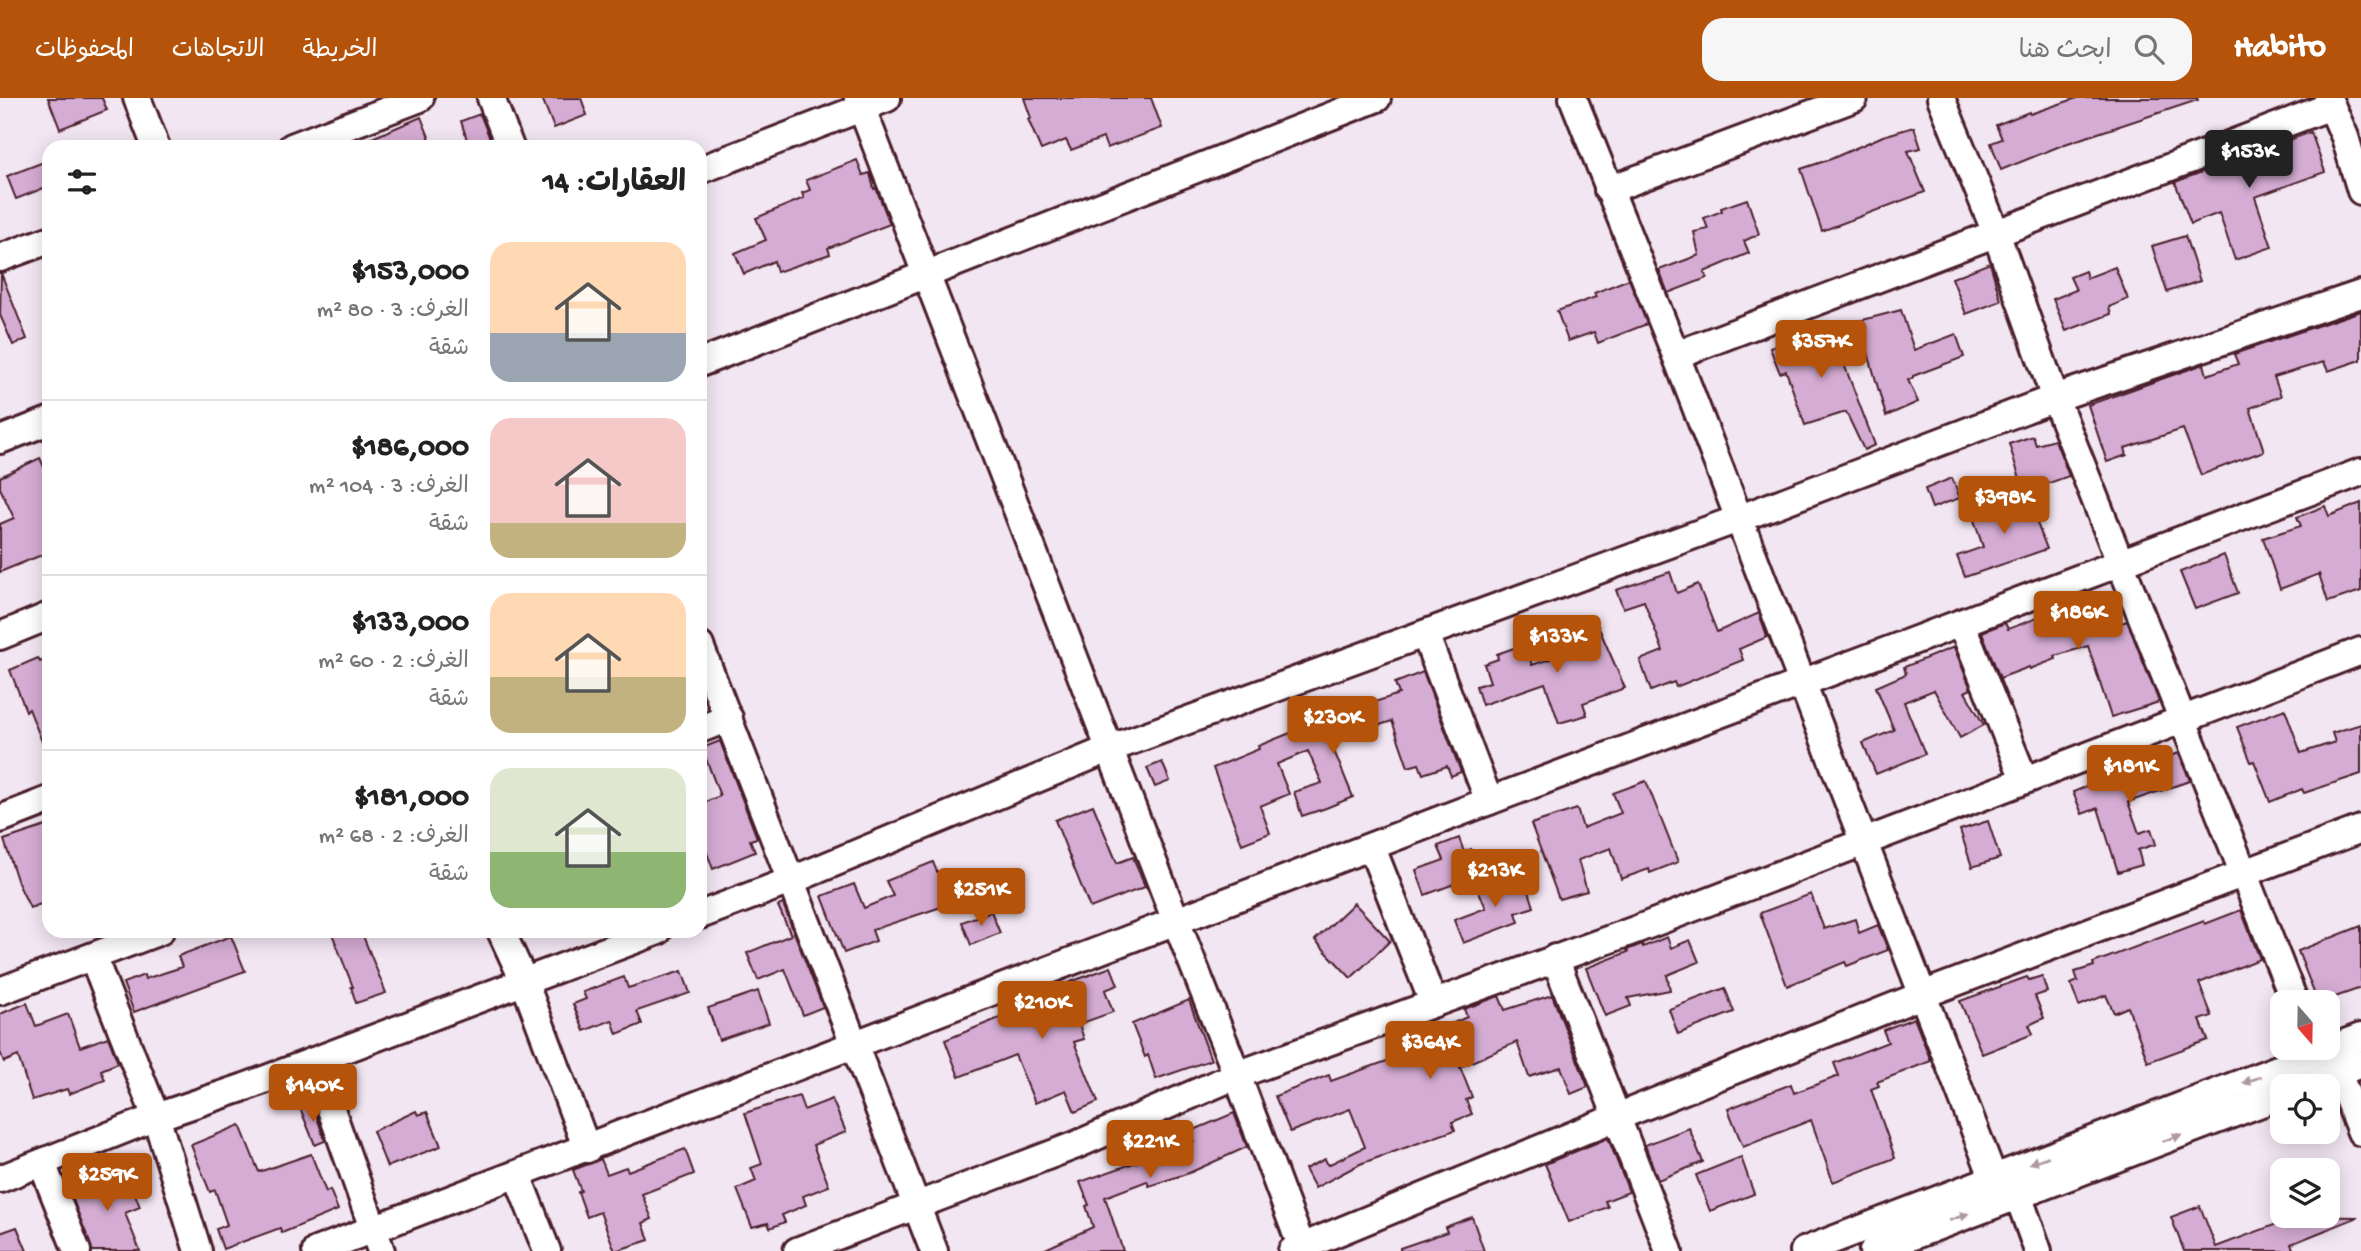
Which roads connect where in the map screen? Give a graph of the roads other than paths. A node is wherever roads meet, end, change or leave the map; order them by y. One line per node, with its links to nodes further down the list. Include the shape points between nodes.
1 (137, 98): 12 (street)
2 (420, 98): 13 (street)
3 (491, 98): 14 (street)
4 (887, 98): 10 (street)
5 (1377, 98): 21 (street)
6 (1573, 98): 16 (street)
7 (1854, 98): 16 (street)
8 (1941, 98): 18 (street)
9 (2330, 102): 11 (street); 18 (street)
10 (860, 103): 15 (street); 21 (street)
11 (2353, 133): 17 (street)
12 (153, 140)
13 (310, 140)
14 (507, 140)
15 (707, 167)
16 (1608, 190): 23 (street)
17 (2361, 191)
18 (1996, 233): 23 (street); 25 (street)
19 (42, 243): 20 (street)
20 (0, 258)
21 (926, 273): 24 (street); 41 (street)
22 (2361, 294): 25 (street)
23 (1676, 355): 29 (street)
24 (707, 360)
25 (2055, 398): 29 (street); 30 (street)
26 (42, 424): 27 (street)
27 (0, 440)
28 (2361, 472): 30 (street)
29 (1738, 519): 33 (street); 37 (street)
30 (2121, 564): 32 (street); 39 (street)
31 (42, 619): 34 (street)
32 (1961, 623): 37 (street); 42 (street)
33 (1425, 634): 41 (street); 43 (street)
34 (0, 636)
35 (2361, 651): 39 (street)
36 (707, 663): 38 (street)
37 (1802, 683): 43 (street); 47 (street)
38 (729, 718): 40 (street); 50 (street)
39 (2183, 719): 42 (street); 49 (street)
40 (707, 726)
41 (1109, 749): 50 (street); 52 (street)
42 (2024, 779): 47 (street)
43 (1489, 801): 48 (street)
44 (42, 803): 45 (street)
45 (0, 819)
46 (2361, 829): 49 (street)
47 (1861, 841): 57 (street); 61 (street)
48 (1372, 848): 52 (street); 62 (street)
49 (2244, 874): 59 (street); 61 (street)
50 (790, 881): 51 (street); 65 (street)
51 (707, 912)
52 (1176, 921): 65 (street); 69 (street)
53 (142, 938): 56 (street)
54 (504, 938): 58 (street)
55 (638, 938): 58 (street)
56 (93, 957): 60 (street); 72 (street)
57 (1555, 958): 62 (street); 71 (street)
58 (524, 981): 67 (street); 74 (street)
59 (2290, 990)
60 (0, 991)
61 (1922, 995): 71 (street); 77 (street)
62 (1433, 1002): 69 (street)
63 (2361, 1037): 64 (street)
64 (2340, 1043)
65 (856, 1045): 74 (street); 80 (street)
66 (2293, 1060): 77 (street, one-way to 77)
67 (314, 1061): 72 (street); 81 (street)
68 (2350, 1068): 73 (street)
69 (1237, 1075): 80 (street); 82 (street)
70 (2270, 1100): 79 (street, one-way to 70)
71 (1617, 1117): 82 (street); 89 (street)
72 (156, 1118): 75 (street); 84 (street)
73 (2361, 1132)
74 (587, 1149): 76 (street)
75 (42, 1163): 78 (street); 83 (street)
76 (517, 1175): 81 (street); 86 (street)
77 (1993, 1177): 90 (street)
78 (0, 1179)
79 (2018, 1195): 91 (street, one-way to 79); 92 (street)
80 (917, 1207): 87 (street); 88 (street)
81 (377, 1240): 85 (street)
82 (1299, 1250)
83 (77, 1251)
84 (198, 1251)
85 (316, 1251)
86 (547, 1251)
87 (797, 1251)
88 (934, 1251)
89 (1669, 1251)
90 (1804, 1251)
91 (1872, 1251)
92 (2038, 1251)

